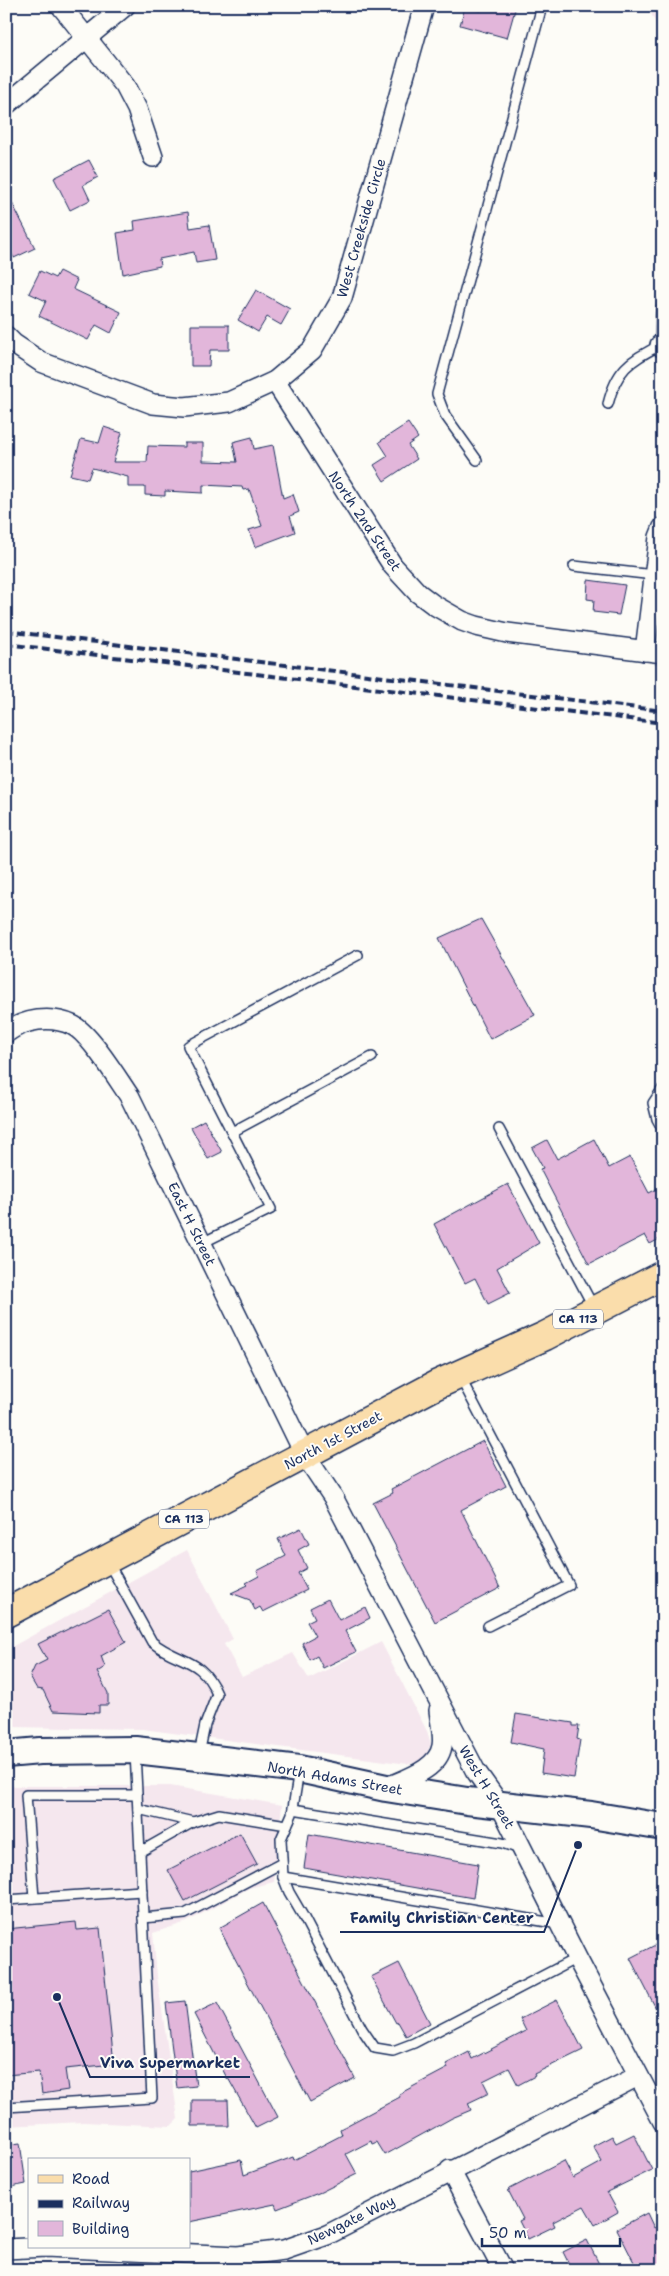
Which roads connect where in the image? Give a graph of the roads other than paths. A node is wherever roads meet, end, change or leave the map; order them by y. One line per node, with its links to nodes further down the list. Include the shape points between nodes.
1 (61, 6): 5 (street)
2 (125, 6): 5 (street)
3 (424, 6): 11 (street, West Creekside Circle, via 342,298 312,350)
4 (542, 6): 13 (lane, via 437,394 445,415)
5 (87, 38): 6 (street); 7 (street, via 125,86 137,109)
6 (6, 105)
7 (153, 157)
8 (663, 302): 10 (lane, via 660,310)
9 (6, 336): 11 (street, West Creekside Circle, via 41,362 153,404 184,407 229,402)
10 (661, 346): 12 (lane, via 631,360 618,375)
11 (275, 381): 17 (street, North 2nd Street, via 393,566 423,597 462,621 493,631)
12 (608, 404)
13 (478, 460)
14 (663, 527): 16 (street, via 658,538)
15 (574, 566): 16 (lane)
16 (657, 574): 17 (street)
17 (654, 652)
18 (358, 955): 24 (lane, via 188,1046)
19 (6, 1033): 25 (street, East H Street, via 25,1022 50,1020 74,1025 102,1055 130,1097)
20 (372, 1057): 24 (lane)
21 (663, 1088): 23 (lane, via 653,1103)
22 (499, 1129): 27 (lane)
23 (663, 1130)
24 (232, 1132): 25 (lane, via 271,1209)
25 (202, 1243): 29 (street, East H Street)
26 (663, 1275): 27 (main road, North 1st Street / CA 113)
27 (595, 1310): 28 (main road, North 1st Street / CA 113, via 546,1336)
28 (459, 1374): 29 (main road, North 1st Street / CA 113); 32 (lane, via 568,1585)
29 (305, 1455): 30 (main road, North 1st Street / CA 113); 33 (street, West H Street, via 333,1497)
30 (107, 1560): 31 (main road, North 1st Street / CA 113); 36 (lane, via 152,1642 161,1650 199,1667 211,1678 217,1694 205,1725)
31 (6, 1612)
32 (488, 1626)
33 (437, 1699): 38 (street, via 442,1745 435,1761); 40 (street, West H Street, via 475,1770)
34 (135, 1750): 35 (street, North Adams Street); 36 (street, North Adams Street); 39 (lane)
35 (6, 1754)
36 (198, 1757): 37 (street, North Adams Street)
37 (299, 1769): 38 (street, North Adams Street); 42 (lane)
38 (386, 1788): 40 (street, North Adams Street)
39 (137, 1794): 41 (lane); 51 (lane, via 26,1796)
40 (500, 1806): 45 (street, North Adams Street, via 591,1815); 46 (street, West H Street)
41 (138, 1809): 43 (lane); 47 (lane)
42 (293, 1809): 44 (lane); 46 (lane)
43 (193, 1822): 44 (lane, via 218,1814); 47 (lane)
44 (287, 1825): 48 (lane, via 281,1839)
45 (663, 1827)
46 (522, 1849): 54 (street, West H Street)
47 (140, 1852): 50 (lane)
48 (282, 1863): 49 (lane); 53 (lane, via 185,1914)
49 (283, 1877): 54 (lane); 55 (lane, via 375,2048 393,2052 414,2043)
50 (142, 1891): 51 (lane); 53 (lane)
51 (34, 1898): 52 (lane)
52 (6, 1900)
53 (143, 1918): 57 (lane, via 152,2098)
54 (560, 1924): 55 (street, West H Street)
55 (577, 1958): 56 (street, West H Street)
56 (638, 2076): 58 (street, West H Street); 59 (street, Newgate Way)
57 (6, 2107)
58 (663, 2122)
59 (450, 2170): 63 (street, Newgate Way, via 327,2235); 64 (street)
60 (28, 2248): 62 (street, Newgate Way)
61 (58, 2248): 63 (street, Newgate Way)
62 (6, 2249)
63 (238, 2263)
64 (503, 2270)

